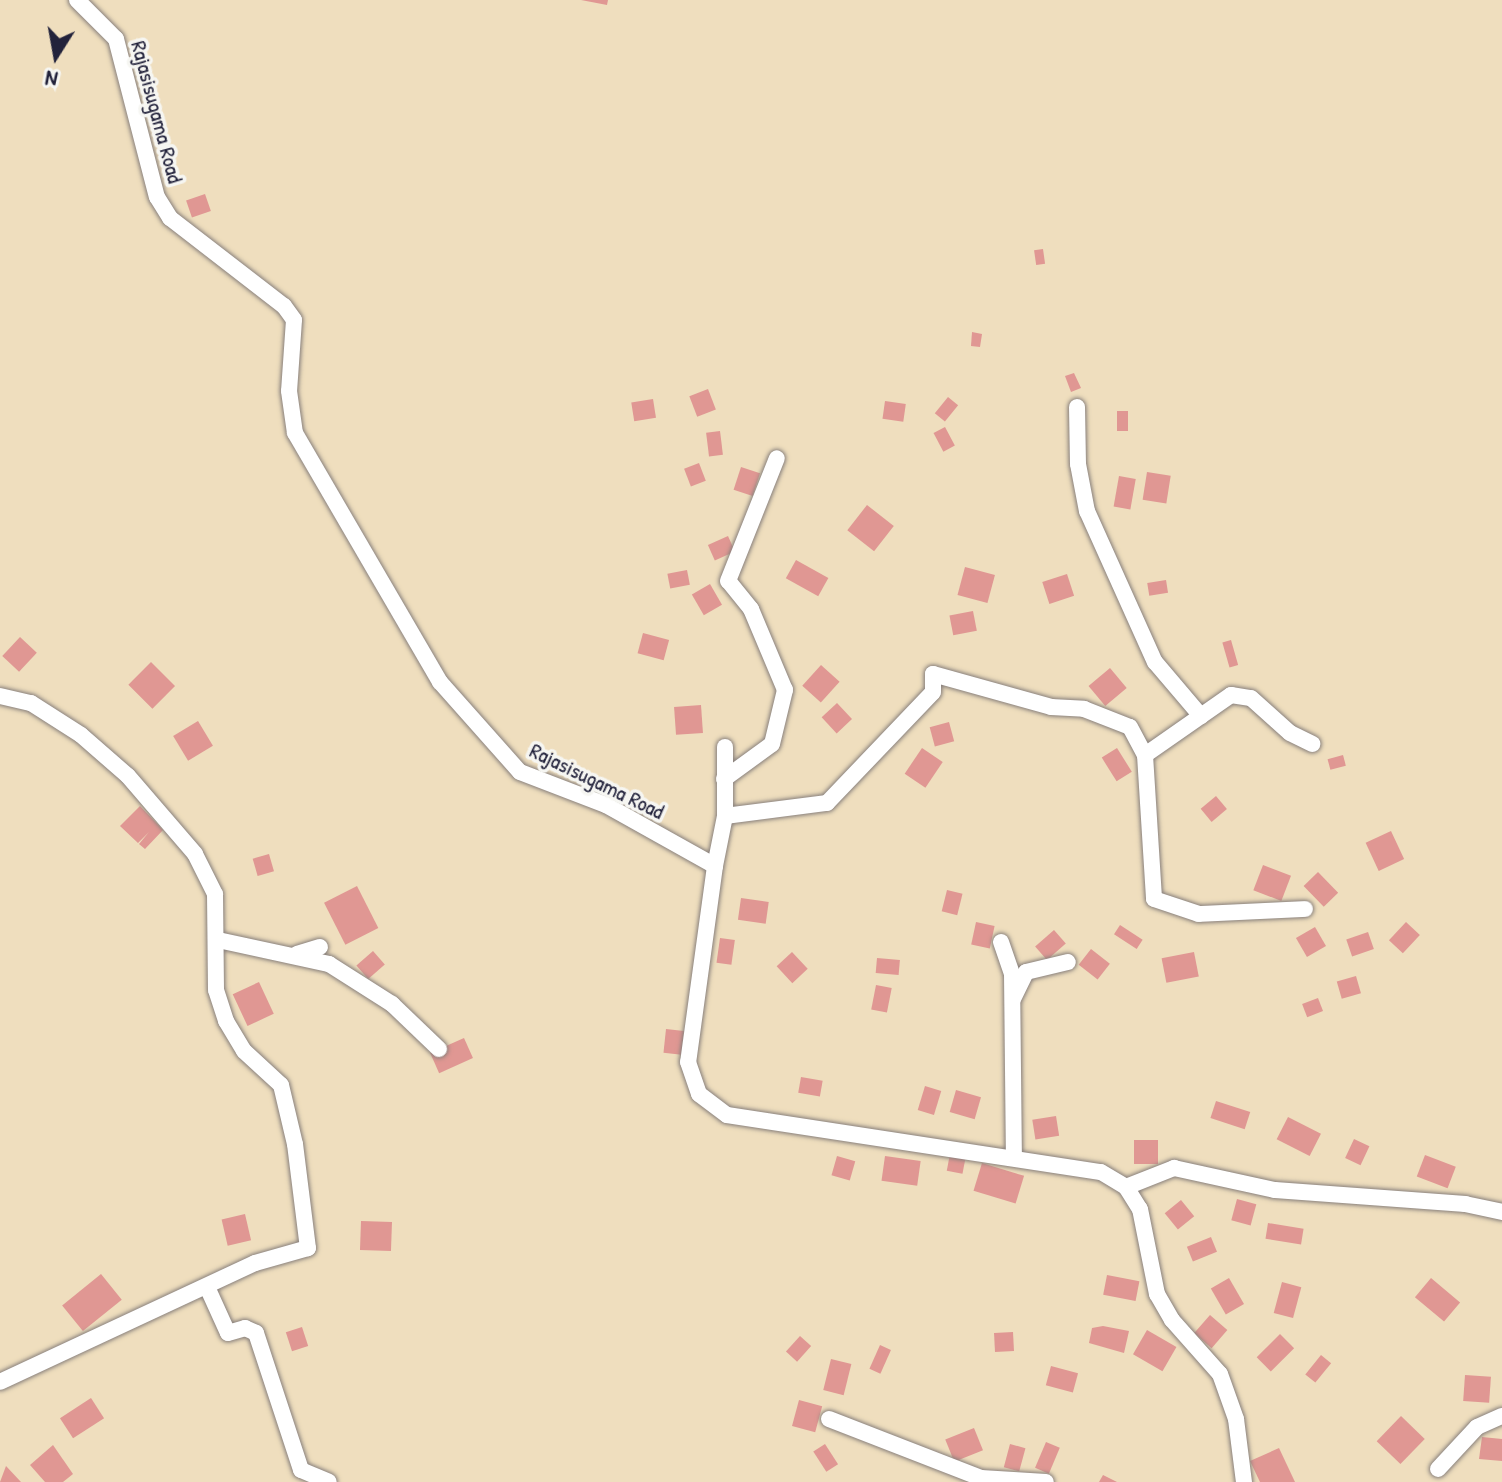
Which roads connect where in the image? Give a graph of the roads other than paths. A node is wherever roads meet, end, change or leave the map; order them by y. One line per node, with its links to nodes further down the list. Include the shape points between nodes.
1 (77, 0): 11 (street, Rajasisugama Road, via 116,39 157,197 170,218 284,306 294,320 289,391 295,433 440,682 520,772 606,805)
2 (1077, 407): 5 (street, via 1078,464 1087,511 1155,662)
3 (777, 458): 9 (street, via 728,581 751,609 785,690 772,744)
4 (0, 696): 13 (street, via 31,703 81,735 128,776 195,854 215,894)
5 (1201, 716): 6 (street, via 1231,695 1251,698 1290,733); 8 (street)
6 (1313, 744)
7 (725, 747): 9 (street)
8 (1145, 755): 10 (street, via 1130,727 1084,709 1051,707 933,674 933,692 827,803); 12 (street, via 1154,899 1199,914)
9 (724, 779): 10 (street)
10 (725, 816): 11 (street)
11 (715, 866): 20 (street, via 688,1062 699,1094 727,1115)
12 (1305, 909)
13 (218, 940): 16 (street); 23 (street, via 216,990 226,1021 244,1051 281,1085 295,1144 308,1248 255,1263)
14 (1001, 942): 18 (street, via 1012,974)
15 (320, 947): 16 (street)
16 (297, 954): 19 (street, via 329,964 392,1004)
17 (1068, 962): 18 (street, via 1026,972)
18 (1010, 1004): 20 (street, via 1016,1042)
19 (439, 1049)
20 (1014, 1157): 21 (street, via 1101,1172)
21 (1126, 1187): 22 (street, via 1174,1168 1275,1190 1465,1204); 30 (street, via 1140,1209 1157,1294 1172,1320 1220,1374 1236,1419)
22 (1502, 1212)
23 (208, 1289): 24 (street); 28 (street, via 228,1333 245,1328 256,1333 301,1470)
24 (0, 1382)
25 (1502, 1416): 27 (street, via 1477,1427)
26 (829, 1419): 29 (street, via 981,1478)
27 (1438, 1469)
28 (329, 1482)
29 (1046, 1482)
30 (1244, 1482)

